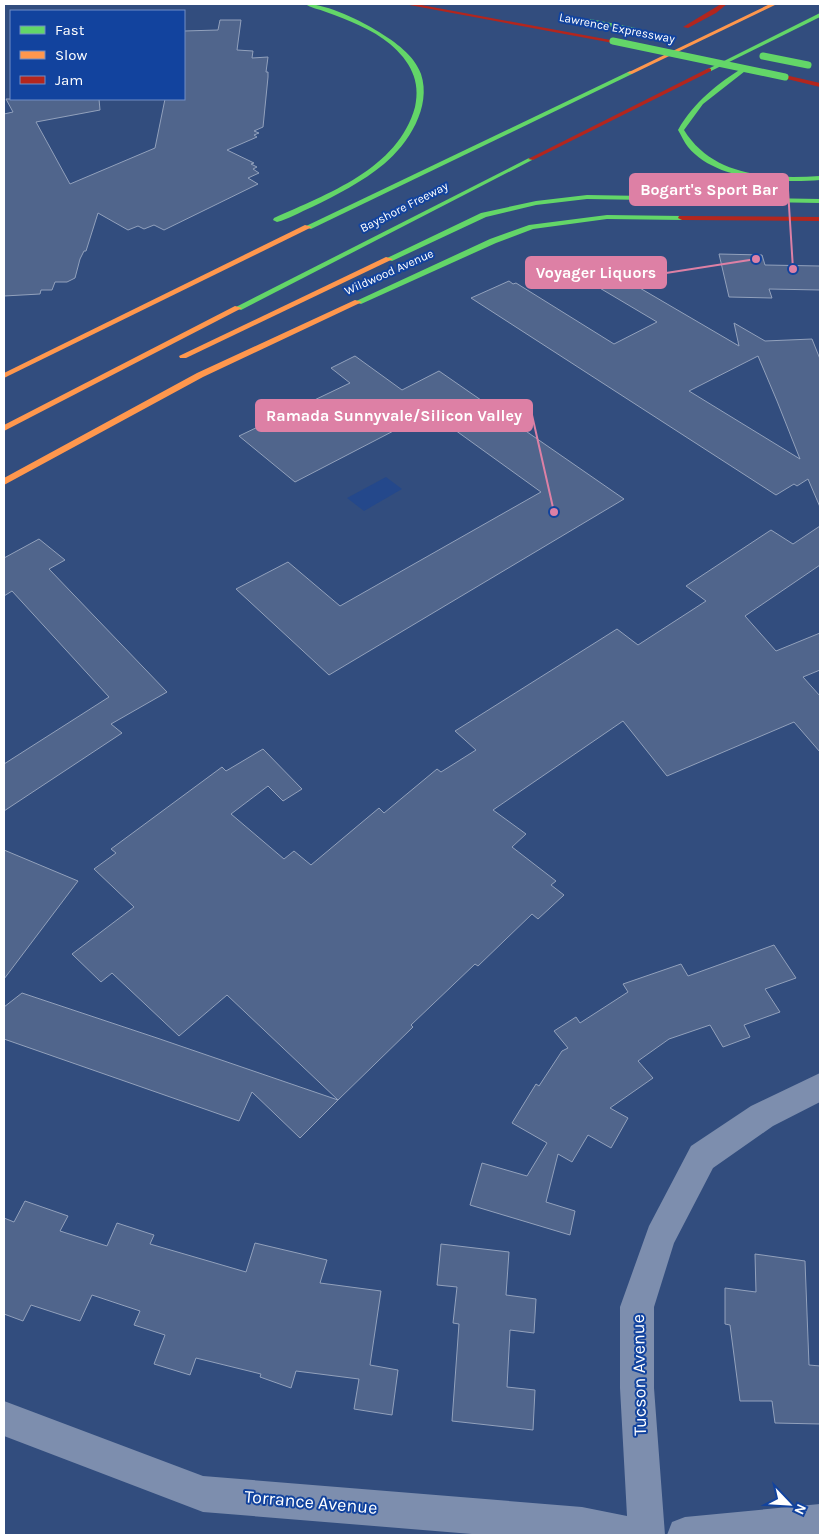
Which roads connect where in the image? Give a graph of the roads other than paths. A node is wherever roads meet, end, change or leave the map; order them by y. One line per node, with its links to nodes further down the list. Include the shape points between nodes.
1 (308, 4): 18 (main road, via 361,22 395,43 411,59 419,74 423,104 406,138 382,163)
2 (407, 4): 12 (main road, Lawrence Expressway, bridge, via 613,41)
3 (724, 4): 11 (main road, Lawrence Expressway, bridge, via 675,35)
4 (774, 4): 15 (main road, Bayshore Freeway)
5 (586, 15): 8 (main road, Lawrence Expressway)
6 (820, 15): 7 (main road, Bayshore Freeway)
7 (808, 22): 14 (main road, via 709,93 694,106 681,130 688,144 709,160 734,171 768,178); 19 (main road, Bayshore Freeway, via 433,207)
8 (641, 31)
9 (659, 41): 10 (main road)
10 (626, 58)
11 (820, 68)
12 (820, 87)
13 (501, 121): 15 (main road)
14 (820, 178)
15 (397, 184): 20 (main road, Bayshore Freeway)
16 (820, 201): 19 (main road, via 587,197 504,209 484,215 182,356)
17 (820, 219): 22 (main road, Wildwood Avenue, via 607,216 532,227 493,240 253,349)
18 (263, 228)
19 (124, 366): 21 (main road, Bayshore Freeway)
20 (4, 376)
21 (4, 428)
22 (4, 482)
23 (820, 1087): 27 (street, Tucson Avenue, via 762,1116 702,1157 660,1237 637,1307 637,1388)
24 (4, 1419): 26 (street, Torrance Avenue, via 204,1494 582,1525)
25 (820, 1522): 28 (street)
26 (629, 1535)
27 (647, 1535)
28 (685, 1535)

